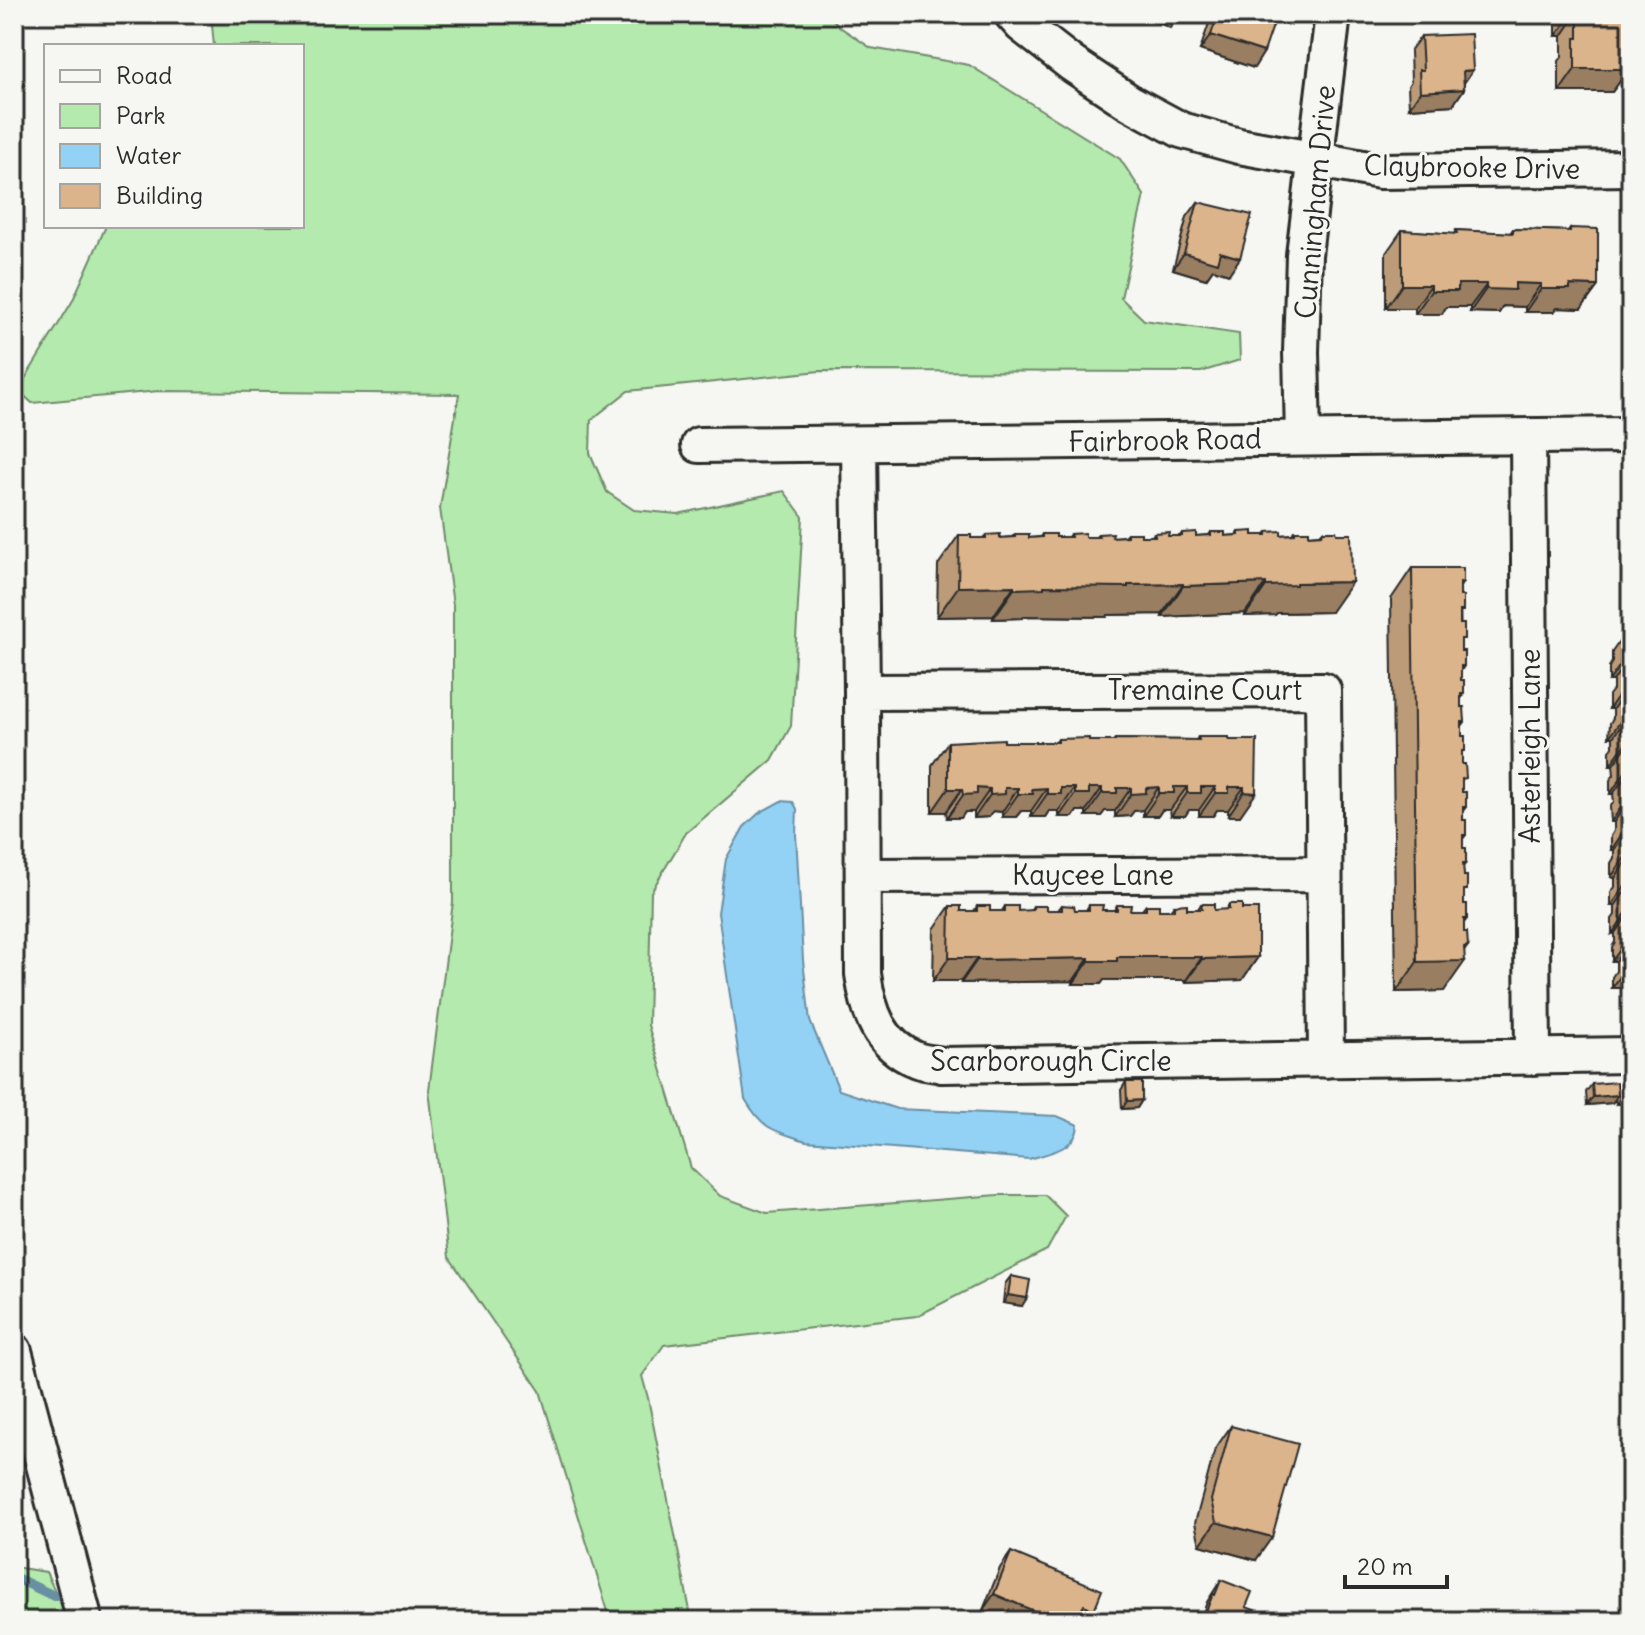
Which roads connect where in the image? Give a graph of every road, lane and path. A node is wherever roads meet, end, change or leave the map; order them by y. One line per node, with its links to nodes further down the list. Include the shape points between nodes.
1 (1012, 14): 3 (street, Claybrooke Drive, via 1072,64 1181,130)
2 (1333, 14): 3 (street, Cunningham Drive)
3 (1314, 161): 4 (street, Claybrooke Drive, via 1380,171); 7 (street, Cunningham Drive, via 1304,255)
4 (1631, 168)
5 (1631, 435): 6 (street, Fairbrook Road)
6 (1528, 436): 7 (street, Fairbrook Road); 14 (street, Asterleigh Lane)
7 (1303, 438): 8 (street, Fairbrook Road)
8 (859, 444): 9 (street, Fairbrook Road); 10 (street, Scarborough Circle)
9 (699, 445)
10 (862, 692): 11 (street, Tremaine Court, via 1323,690); 12 (street, Scarborough Circle)
11 (1324, 874): 12 (street, Kaycee Lane); 15 (street, Tremaine Court)
12 (863, 876): 15 (street, Scarborough Circle, via 867,1002 892,1046 918,1060 942,1065)
13 (1631, 1055): 14 (street, Scarborough Circle)
14 (1533, 1057): 15 (street, Scarborough Circle)
15 (1326, 1060)
16 (14, 1351): 17 (street)
17 (85, 1621)

